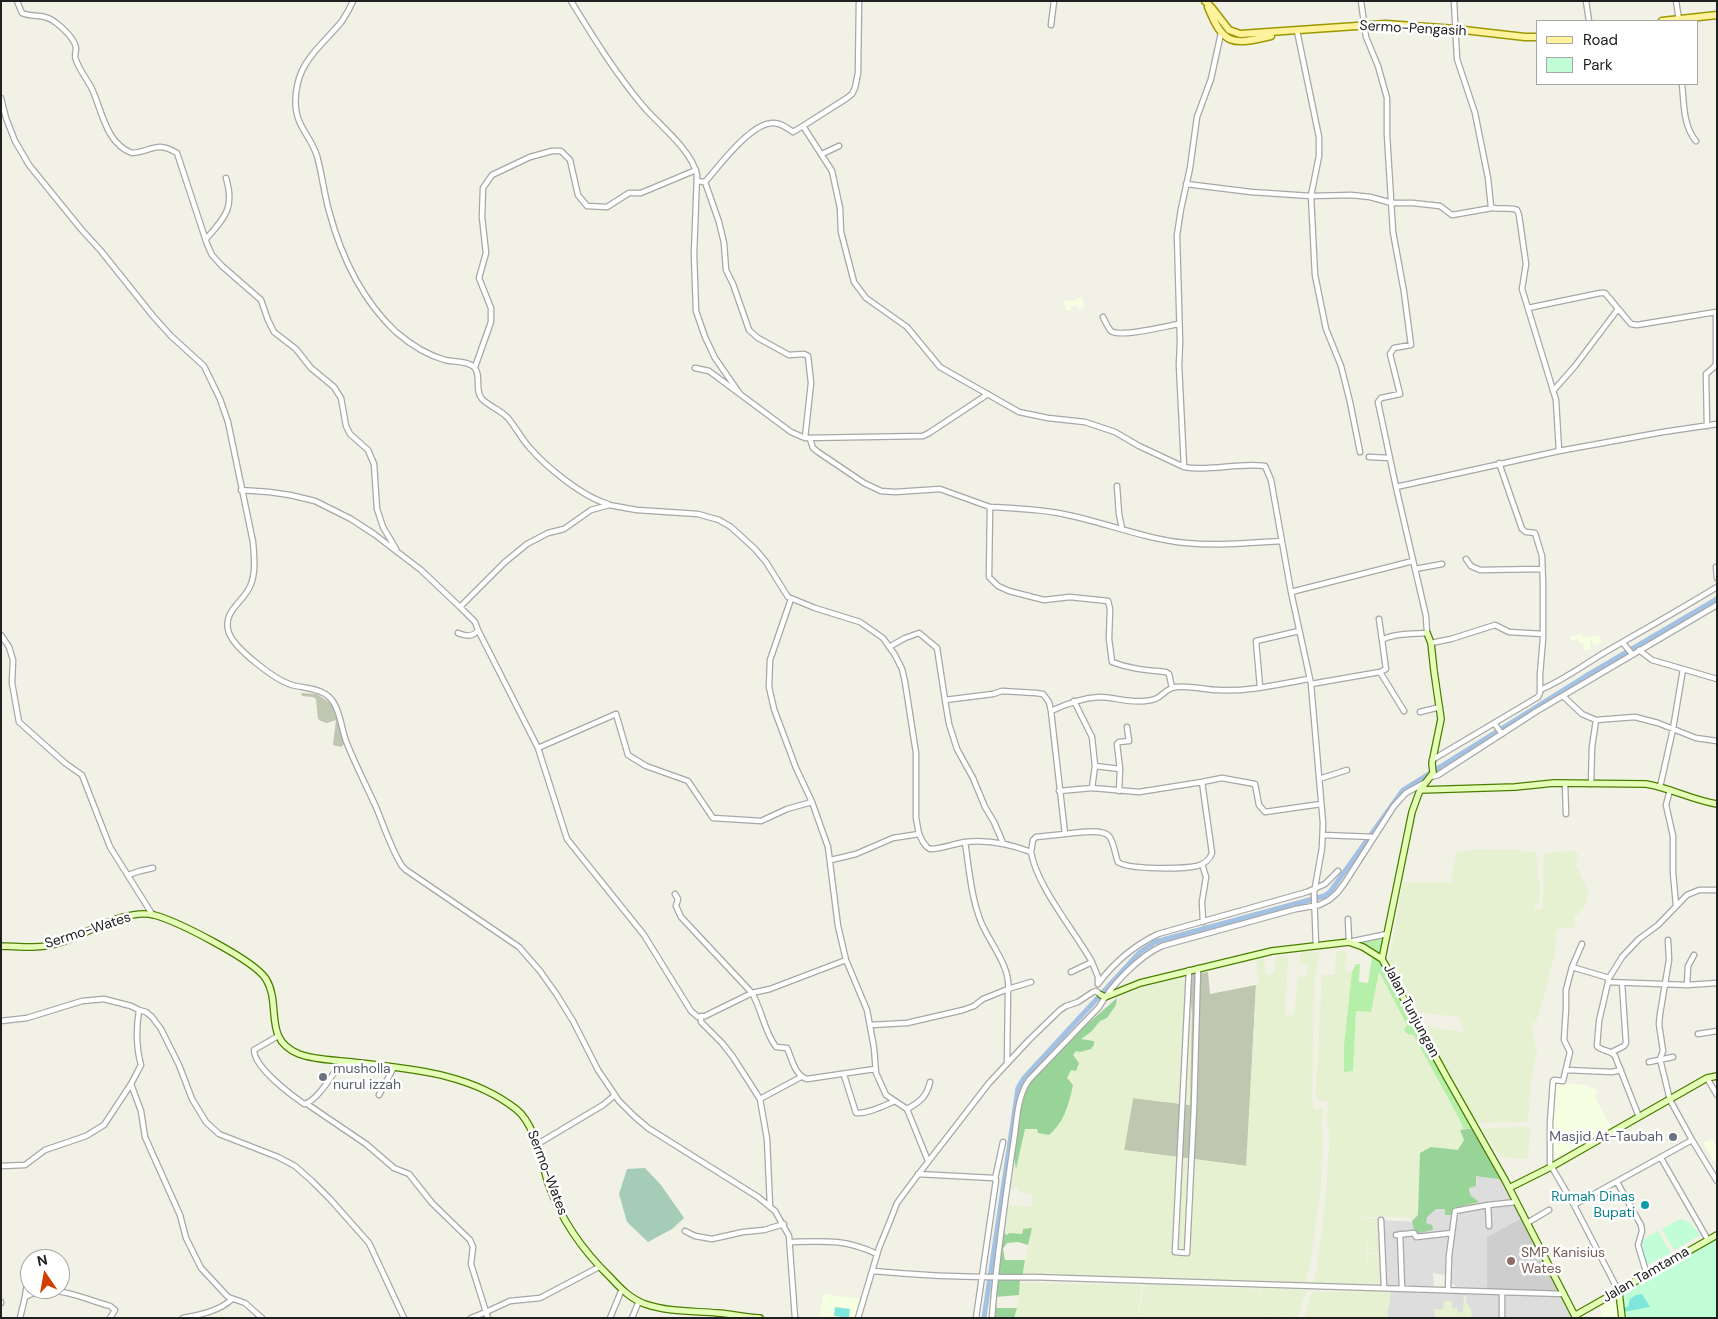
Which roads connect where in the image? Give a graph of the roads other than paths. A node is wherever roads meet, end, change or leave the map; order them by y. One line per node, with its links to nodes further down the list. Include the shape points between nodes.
1 (17, 1): 34 (street, via 22,13 46,16 75,44 75,58 117,144 132,153 157,146 177,153)
2 (353, 1): 40 (street, via 304,67 296,94 297,115 314,147 332,220 350,270 380,315 402,337 420,349)
3 (571, 1): 26 (street, via 644,106 668,131)
4 (859, 1): 22 (street, via 855,88 847,98)
5 (1054, 1): 14 (street)
6 (1361, 1): 15 (street)
7 (1454, 1): 16 (street)
8 (1586, 1): 12 (street)
9 (1676, 1): 13 (street)
10 (1206, 2): 17 (main road, Sermo-Pengasih, via 1234,33); 18 (main road, Sermo-Pengasih)
11 (1717, 15): 13 (main road)
12 (1589, 20)
13 (1679, 20)
14 (1051, 25)
15 (1365, 25): 16 (main road, Sermo-Pengasih); 17 (main road, Sermo-Pengasih); 32 (street, via 1366,37 1387,98)
16 (1455, 29): 19 (main road, Sermo-Pengasih); 33 (street, via 1457,59 1475,114)
17 (1294, 31): 18 (main road, Sermo-Pengasih, via 1243,40 1230,40); 31 (street, via 1319,137 1319,156)
18 (1221, 33): 30 (street, via 1211,79 1197,117)
19 (1536, 37)
20 (1682, 85): 23 (street, via 1688,126)
21 (1, 98): 56 (street, via 15,140 29,165 153,316 204,366 228,422)
22 (803, 126): 25 (street); 29 (street, via 793,132 771,122 754,130 726,156)
23 (1696, 141)
24 (839, 146): 25 (street)
25 (822, 154): 44 (street, via 837,188 841,232 851,277 858,288 866,298 907,328 940,367)
26 (696, 170): 28 (street); 40 (street, via 641,193 629,194 607,207 587,206 578,195 570,160 561,151 530,156 492,175 483,188 486,252 479,278 491,308 491,322)
27 (226, 178): 34 (street, via 230,204)
28 (697, 181): 29 (street); 43 (street, via 696,310 715,358)
29 (705, 182): 47 (street, via 719,222 726,270 749,330 789,355 808,356)
30 (1186, 184): 31 (street); 39 (street, via 1177,235)
31 (1311, 196): 32 (street, via 1351,195); 49 (street, via 1314,274 1326,329 1341,366)
32 (1392, 203): 33 (street, via 1440,206 1452,215); 51 (street, via 1396,255 1411,344 1394,348 1390,354 1400,394 1381,398 1378,402)
33 (1492, 208): 35 (street, via 1511,207 1517,210 1526,259 1522,289)
34 (206, 240): 61 (street, via 212,255 261,300 274,332 296,349 341,398 346,426 368,450 374,464 377,509)
35 (1528, 308): 36 (street, via 1600,293 1605,293); 42 (street)
36 (1618, 308): 37 (street, via 1631,324 1637,325); 42 (street)
37 (1716, 312): 46 (street, via 1716,364 1706,374 1705,382)
38 (1103, 316): 39 (street, via 1110,330 1117,333 1142,332)
39 (1179, 324): 53 (street)
40 (475, 367): 57 (street, via 483,400 507,417 529,447 553,470 596,501)
41 (694, 368): 43 (street, via 709,370)
42 (1553, 391): 48 (street)
43 (740, 394): 47 (street, via 792,432)
44 (988, 394): 47 (street, via 923,436); 53 (street, via 1019,412 1085,422 1115,432)
45 (1717, 424): 46 (street)
46 (1707, 426): 48 (street)
47 (807, 438): 58 (street, via 818,452 881,491 940,490)
48 (1560, 451): 52 (street)
49 (1360, 452)
50 (1369, 457): 51 (street)
51 (1390, 458): 55 (street)
52 (1499, 463): 55 (street); 67 (street, via 1522,529 1535,533 1538,540)
53 (1184, 466): 60 (street, via 1265,466 1271,480)
54 (1118, 486): 59 (street)
55 (1396, 487): 63 (street)
56 (241, 490): 61 (street, via 315,501 351,519); 194 (street, via 253,542 254,566 251,586 228,618 232,640 278,679 320,692 333,701 346,742 402,866 519,947 557,995)
57 (609, 505): 71 (street, via 698,514 720,520 755,549); 73 (street, via 591,510 564,529 527,544)
58 (990, 507): 59 (street, via 1062,513); 92 (street, via 989,577 994,583 1009,591 1044,600 1070,597 1108,601 1112,662 1139,670 1166,672)
59 (1122, 529): 60 (street, via 1185,543 1224,545)
60 (1281, 541): 70 (street)
61 (397, 550): 73 (street)
62 (1466, 559): 67 (street, via 1470,566 1480,570)
63 (1413, 562): 66 (street); 70 (street)
64 (1442, 564): 66 (street)
65 (1716, 567): 68 (street)
66 (1415, 569): 78 (street)
67 (1542, 570): 79 (street)
68 (1717, 578)
69 (1717, 587): 83 (street)
70 (1291, 592): 76 (street)
71 (791, 599): 84 (street, via 860,622 883,638); 122 (street, via 770,660 769,687 783,736)
72 (1717, 605): 85 (street)
73 (460, 608): 75 (street, via 475,622)
74 (1378, 619): 81 (street)
75 (478, 630): 77 (street, via 467,636); 107 (street)
76 (1299, 632): 90 (street); 91 (street, via 1256,641)
77 (458, 633)
78 (1427, 633): 81 (street); 82 (street)
79 (1543, 634): 82 (street, via 1509,632 1494,626); 93 (street)
80 (1, 635): 137 (street, via 13,660 12,683 19,722 82,775 110,847)
81 (1382, 640): 88 (street, via 1386,669)
82 (1431, 643): 97 (street)
83 (1623, 643): 86 (street); 93 (street)
84 (889, 647): 95 (street, via 919,633 937,648); 126 (street, via 902,669 909,706 916,753)
85 (1639, 650): 86 (street); 87 (street, via 1652,660)
86 (1631, 654): 94 (street)
87 (1683, 669): 89 (street); 104 (street)
88 (1380, 672): 90 (street); 99 (street)
89 (1717, 679)
90 (1310, 682): 91 (street); 112 (street)
91 (1260, 686): 92 (street, via 1218,690)
92 (1172, 688): 96 (street, via 1152,700 1134,702 1099,697)
93 (1540, 690): 102 (street, via 1538,697)
94 (1563, 696): 101 (street, via 1582,714); 105 (street)
95 (945, 700): 98 (street, via 1002,691 1036,693 1043,694); 131 (street, via 957,749)
96 (1074, 701): 98 (street); 108 (street, via 1092,737)
97 (1440, 707): 100 (street); 111 (street, via 1441,725)
98 (1051, 711): 120 (street)
99 (1404, 711)
100 (1420, 712)
101 (1596, 720): 104 (street, via 1635,718 1658,722); 115 (street)
102 (1495, 725): 105 (street); 111 (street)
103 (1127, 727): 109 (street, via 1129,741 1117,744)
104 (1673, 729): 106 (street, via 1696,738); 116 (street)
105 (1501, 733): 111 (street, via 1438,775)
106 (1717, 741)
107 (538, 748): 122 (street, via 616,714 628,755 646,766 688,781 713,818 761,821 787,808); 171 (street, via 567,839 644,935 691,1011)
108 (1095, 766): 109 (street); 117 (street)
109 (1120, 769): 121 (street)
110 (1347, 770): 112 (street)
111 (1431, 771): 118 (street); 129 (street, via 1394,806)
112 (1319, 780): 123 (street)
113 (1202, 782): 121 (street, via 1139,792); 123 (street, via 1222,778 1255,784 1265,812); 134 (street, via 1212,848 1210,857)
114 (1565, 783): 115 (street); 118 (street); 125 (street)
115 (1591, 784): 116 (street)
116 (1660, 787): 119 (street)
117 (1092, 788): 120 (street); 121 (street)
118 (1420, 790): 146 (street, via 1412,812)
119 (1670, 790): 124 (street); 142 (street, via 1666,804 1673,836)
120 (1059, 791): 127 (street)
121 (1119, 791)
122 (812, 802): 133 (street)
123 (1321, 804): 128 (street)
124 (1717, 804)
125 (1566, 814)
126 (919, 834): 130 (street, via 930,849); 133 (street, via 893,838 856,854)
127 (1065, 834): 132 (street, via 1036,836); 134 (street, via 1106,833 1118,862 1124,866 1161,868)
128 (1323, 835): 129 (street); 139 (street)
129 (1373, 837): 141 (street, via 1337,893 1329,900)
130 (965, 842): 131 (street); 167 (street, via 971,885 981,921 1008,977)
131 (1003, 843): 132 (street)
132 (1032, 852): 155 (street, via 1042,882)
133 (831, 860): 154 (street, via 836,912)
134 (1202, 864): 145 (street, via 1206,877)
135 (154, 868): 137 (street)
136 (1338, 871): 139 (street)
137 (128, 876): 143 (street)
138 (1717, 890): 142 (street, via 1694,891)
139 (1314, 891): 141 (street); 145 (street)
140 (675, 894): 168 (street, via 681,917)
141 (1314, 905): 151 (street); 169 (street, via 1162,946 1150,951)
142 (1676, 905): 160 (street, via 1629,950)
143 (152, 914): 150 (street, Sermo-Wates, via 122,918 57,944); 176 (street, via 210,940 264,976 269,986)
144 (1348, 919): 148 (street)
145 (1203, 922): 163 (street, via 1140,942)
146 (1388, 934): 148 (street); 153 (street)
147 (1668, 940): 165 (street)
148 (1349, 942): 151 (street); 153 (street, Jalan Tunjungan)
149 (1582, 944): 156 (street)
150 (1, 946)
151 (1316, 946): 157 (street)
152 (1694, 956): 166 (street, via 1688,966)
153 (1382, 959): 215 (street, Jalan Tunjungan)
154 (846, 960): 168 (street); 173 (street)
155 (1092, 962): 159 (street); 163 (street)
156 (1572, 967): 160 (street); 185 (street, via 1566,990 1564,1040 1570,1051)
157 (1198, 968): 158 (street); 210 (street)
158 (1189, 970): 169 (street); 209 (street)
159 (1071, 972)
160 (1609, 980): 164 (street); 177 (street, via 1597,1044 1600,1050)
161 (1031, 982): 167 (street)
162 (1717, 982): 166 (street)
163 (1098, 984): 169 (street)
164 (1622, 984): 165 (street); 177 (street, via 1626,1043)
165 (1665, 985): 166 (street); 179 (street, via 1660,1014 1663,1051)
166 (1687, 985)
167 (1008, 989): 173 (street, via 963,1010 907,1023); 182 (street)
168 (752, 994): 171 (street); 189 (street, via 772,1041 776,1047 787,1048)
169 (1099, 994): 182 (street, via 1060,1010); 235 (street, via 1099,1007 1029,1080 1022,1093)
170 (139, 1010): 172 (street, via 104,999 82,1001 28,1018); 192 (street, via 136,1026 141,1065); 255 (street, via 152,1017 161,1029 192,1099 206,1122 219,1134 295,1166 330,1199 369,1244)
171 (701, 1016): 196 (street, via 701,1022 733,1057)
172 (1, 1021)
173 (871, 1025): 184 (street)
174 (1717, 1030): 175 (street)
175 (1698, 1034)
176 (278, 1036): 180 (street, Sermo-Wates, via 299,1054); 199 (street, via 254,1050 254,1055 290,1094)
177 (1612, 1052): 186 (street)
178 (1673, 1057): 179 (street)
179 (1660, 1060): 181 (street); 197 (street)
180 (342, 1061): 183 (street, Sermo-Wates); 199 (street)
181 (1649, 1062)
182 (1007, 1063): 206 (street)
183 (394, 1067): 193 (street); 204 (street, Sermo-Wates, via 447,1076 502,1099 529,1124)
184 (875, 1069): 187 (street); 198 (street, via 883,1091)
185 (1566, 1070): 186 (street); 208 (street, via 1563,1080 1553,1081 1549,1144)
186 (1621, 1070): 201 (street)
187 (844, 1074): 189 (street); 198 (street, via 856,1113)
188 (1717, 1076): 190 (street)
189 (801, 1077): 196 (street)
190 (1707, 1078): 195 (street); 197 (street)
191 (930, 1082): 200 (street, via 928,1092)
192 (131, 1084): 207 (street, via 104,1125 86,1136 45,1150 26,1165); 245 (street, via 141,1111 145,1137 180,1214 191,1249 201,1268)
193 (379, 1095)
194 (614, 1095): 204 (street); 219 (street, via 648,1128)
195 (1717, 1095)
196 (760, 1099): 219 (street, via 767,1139)
197 (1670, 1100): 201 (street); 202 (street)
198 (894, 1101): 200 (street)
199 (307, 1104): 247 (street, via 366,1144 394,1168 409,1174 432,1203 470,1240 473,1247 471,1264)
200 (908, 1109): 206 (street)
201 (1639, 1117): 208 (street)
202 (1692, 1140): 205 (street); 213 (street)
203 (1003, 1142): 212 (street)
204 (536, 1145): 231 (street, Sermo-Wates, via 558,1207 574,1236)
205 (1661, 1158): 214 (street); 228 (street)
206 (928, 1161): 211 (street)
207 (1, 1166)
208 (1551, 1167): 215 (street); 218 (street)
209 (1178, 1173): 210 (street); 210 (street, via 1175,1252 1187,1253)
210 (1191, 1173)
211 (918, 1174): 212 (street); 230 (street, via 897,1203)
212 (995, 1179): 234 (street)
213 (1717, 1181)
214 (1618, 1182): 218 (street); 233 (street, via 1641,1226 1638,1245)
215 (1509, 1188): 216 (street, Jalan Tunjungan)
216 (1516, 1202): 217 (street); 222 (street, Jalan Tunjungan)
217 (1488, 1205): 224 (street); 226 (street, via 1456,1210)
218 (1574, 1205): 241 (street)
219 (770, 1206): 223 (street)
220 (1549, 1210): 222 (street)
221 (1381, 1220): 236 (street)
222 (1527, 1223): 242 (street, Jalan Tunjungan)
223 (784, 1224): 225 (street, via 712,1239); 229 (street)
224 (1489, 1226)
225 (685, 1231)
226 (1452, 1233): 237 (street, via 1416,1237 1414,1233 1398,1235); 239 (street)
227 (1717, 1235): 228 (street, Jalan Tamtama)
228 (1708, 1240): 233 (street, Jalan Tamtama)
229 (790, 1242): 230 (street, via 835,1241 863,1247); 261 (street)
230 (877, 1254): 232 (street)
231 (599, 1267): 238 (street, Sermo-Wates); 247 (street, via 540,1298 510,1301)
232 (873, 1271): 234 (street); 262 (street)
233 (1647, 1275): 241 (street, Jalan Tamtama)
234 (983, 1278): 235 (street); 263 (street)
235 (994, 1278): 236 (street); 264 (street)
236 (1384, 1287): 237 (street)
237 (1402, 1288): 239 (street)
238 (622, 1289): 246 (street, Sermo-Wates); 258 (street)
239 (1448, 1290): 240 (street)
240 (1502, 1292): 242 (street); 265 (street)
241 (1619, 1292): 250 (street, Jalan Tamtama); 266 (street)
242 (1564, 1294): 250 (street, Jalan Tunjungan)
243 (70, 1295): 252 (street, via 112,1307 114,1311)
244 (25, 1299): 251 (street)
245 (232, 1299): 253 (street, via 225,1306); 254 (street, via 244,1303)
246 (639, 1302): 248 (street, Sermo-Wates, via 668,1310); 259 (street)
247 (486, 1312): 256 (street); 257 (street)
248 (712, 1315): 249 (street, Sermo-Wates)
249 (748, 1317): 260 (street, Sermo-Wates)
250 (1576, 1317)
251 (20, 1318)
252 (110, 1318)
253 (183, 1318)
254 (262, 1318)
255 (404, 1318)
256 (471, 1318)
257 (488, 1318)
258 (610, 1318)
259 (632, 1318)
260 (760, 1318)
261 (795, 1318)
262 (858, 1318)
263 (976, 1318)
264 (992, 1318)
265 (1502, 1318)
266 (1622, 1318)

